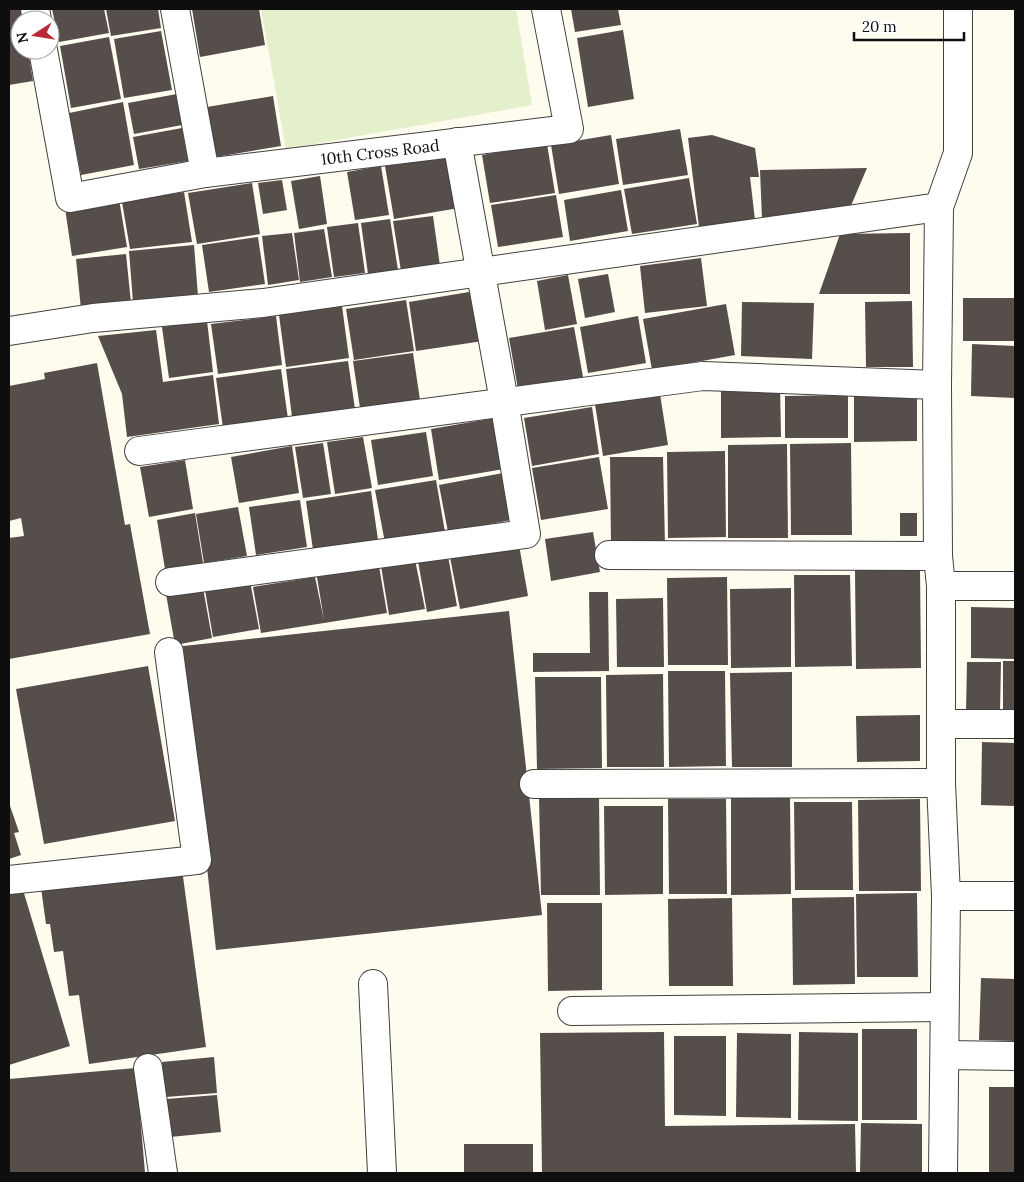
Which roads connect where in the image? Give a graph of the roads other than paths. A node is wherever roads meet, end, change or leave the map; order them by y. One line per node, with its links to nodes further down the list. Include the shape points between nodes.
1 (174, 9): 6 (street)
2 (546, 9): 5 (street, 10th Cross Road, via 569,129)
3 (958, 9): 7 (street, via 958,153)
4 (45, 60): 6 (street, 10th Cross Road, via 70,198)
5 (456, 142): 6 (street, 10th Cross Road); 8 (street)
6 (205, 173)
7 (939, 207): 8 (street); 10 (street)
8 (481, 271): 9 (street, via 263,303 93,318); 11 (street)
9 (9, 331)
10 (937, 385): 11 (street, via 703,376); 14 (street)
11 (504, 401): 12 (street); 15 (street, via 526,534)
12 (140, 451)
13 (609, 555): 14 (street)
14 (938, 556): 16 (street)
15 (170, 582)
16 (941, 586): 17 (street); 19 (street)
17 (1015, 586)
18 (169, 652): 23 (street, via 197,860)
19 (942, 724): 20 (street); 21 (street)
20 (1015, 724)
21 (941, 783): 22 (street); 24 (street)
22 (534, 784)
23 (9, 880)
24 (946, 896): 25 (street); 27 (street)
25 (1015, 896)
26 (373, 984): 33 (street)
27 (944, 1007): 28 (street); 29 (street)
28 (572, 1011)
29 (945, 1054): 30 (street); 34 (street)
30 (1015, 1056)
31 (148, 1068): 32 (street)
32 (163, 1173)
33 (382, 1173)
34 (943, 1173)

